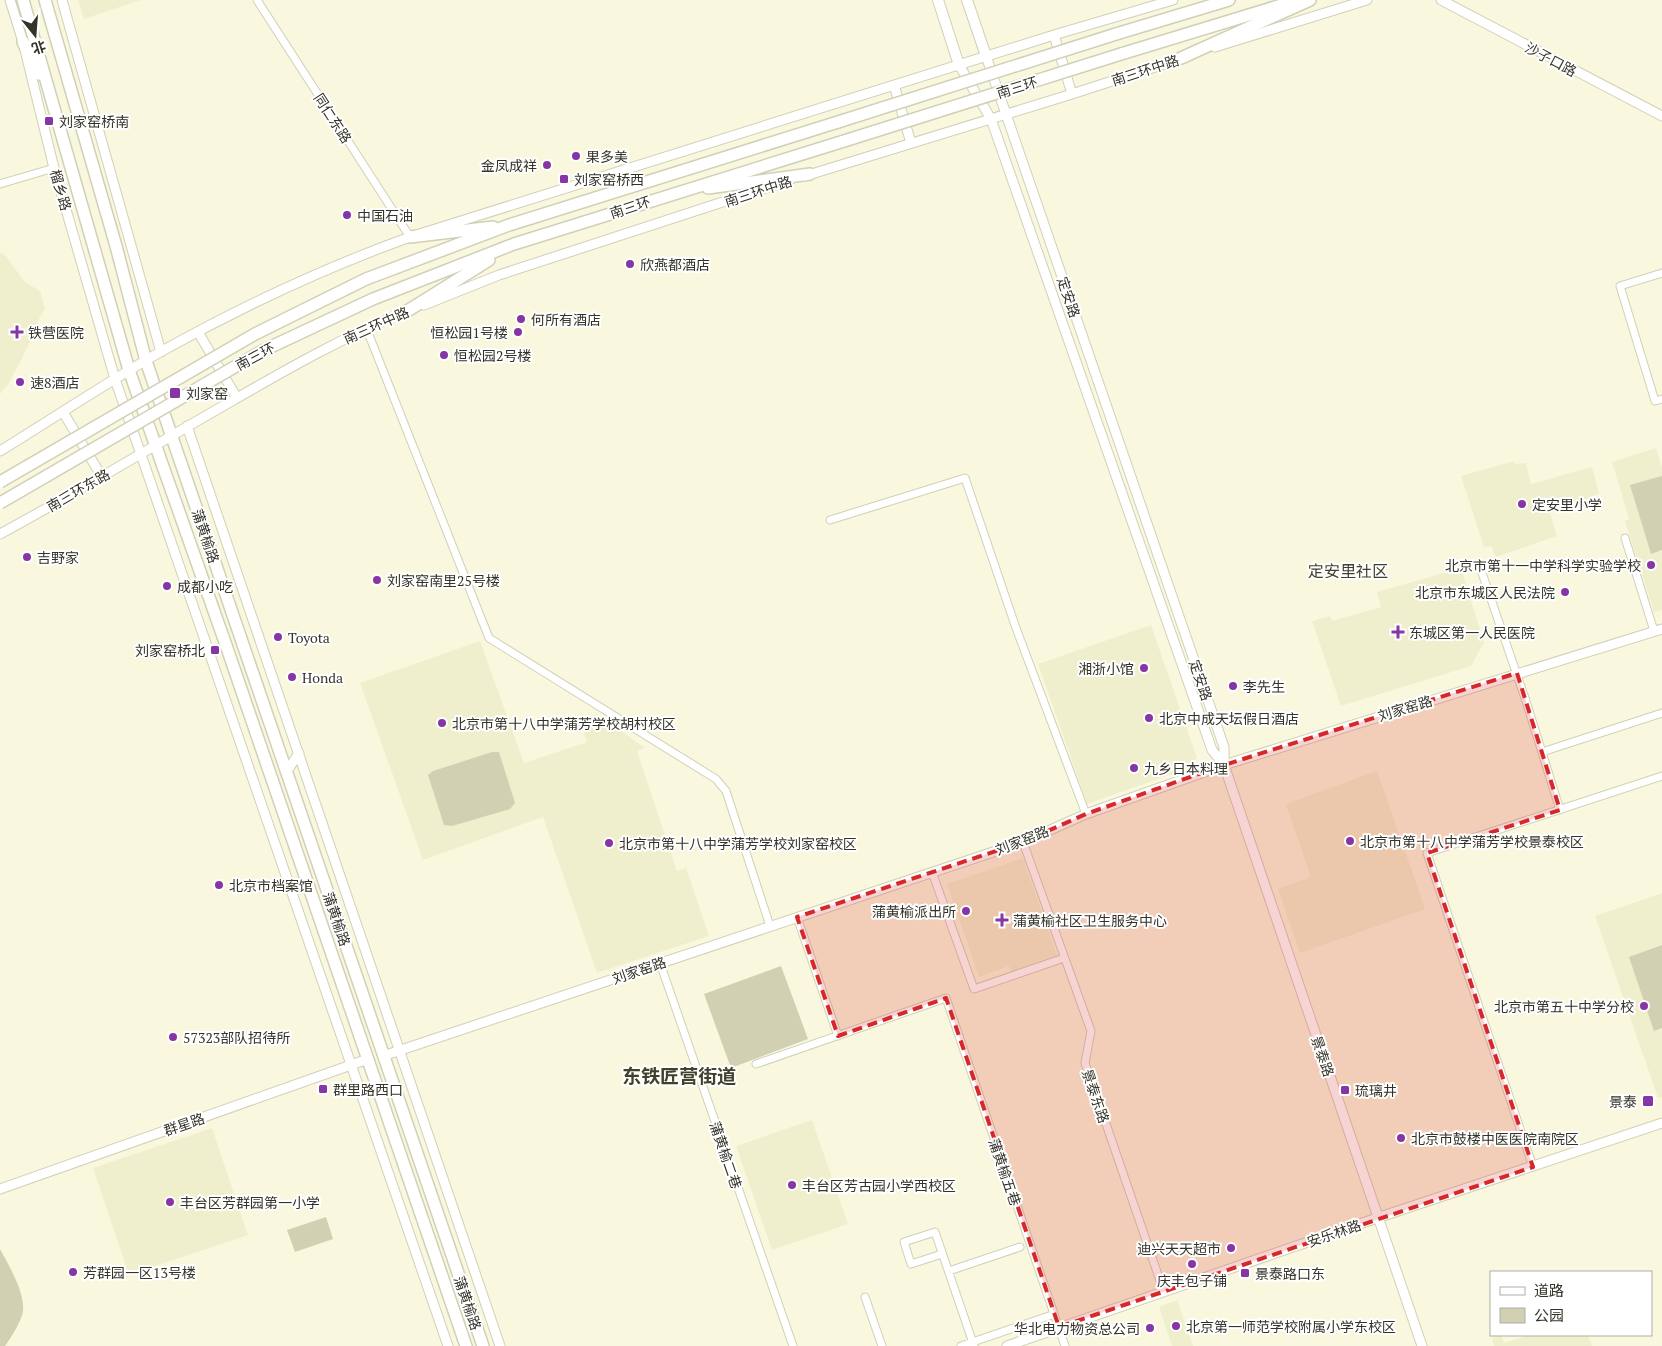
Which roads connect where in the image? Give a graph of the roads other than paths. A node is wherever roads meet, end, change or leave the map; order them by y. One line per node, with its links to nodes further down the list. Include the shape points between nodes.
1 (10, 0): 15 (street, 榴乡路)
2 (23, 0): 21 (main road, 榴乡路)
3 (45, 0): 38 (main road)
4 (62, 0): 37 (street)
5 (257, 0): 31 (street, 同仁东路)
6 (938, 0): 18 (main road)
7 (967, 0): 16 (main road)
8 (1172, 0): 14 (street)
9 (1230, 0): 30 (main road, 南三环, bridge)
10 (1298, 0): 29 (main road, 南三环, bridge)
11 (1310, 0): 17 (main road)
12 (1366, 0): 17 (street, 南三环中路)
13 (1441, 0): 23 (street, 沙子口路)
14 (1054, 35): 16 (street); 20 (street)
15 (23, 42): 21 (main road); 26 (street, 榴乡路)
16 (986, 56): 18 (street); 22 (street, 定安路)
17 (1181, 58): 20 (street, 南三环中路)
18 (959, 65): 19 (street); 24 (street, 定安路)
19 (894, 85): 25 (street); 31 (street)
20 (1072, 94): 22 (street, 南三环中路)
21 (51, 97): 39 (main road, 榴乡路)
22 (1006, 114): 24 (street, 南三环中路); 61 (street, 定安路, via 1224,746)
23 (1662, 116)
24 (991, 119): 25 (street, 南三环中路); 61 (street, 定安路, via 1212,750)
25 (912, 143): 27 (street, 南三环中路)
26 (54, 168): 28 (street); 40 (street, 榴乡路)
27 (810, 174): 29 (main road); 34 (street, 南三环中路, via 499,275)
28 (0, 184)
29 (674, 193): 32 (main road, 南三环)
30 (509, 225): 31 (main road); 50 (main road, 南三环, bridge, via 366,279 255,334)
31 (410, 236): 36 (street, via 280,290)
32 (514, 244): 34 (main road); 51 (main road, 南三环, bridge, via 373,299 262,351)
33 (1662, 273): 42 (street, via 1620,286 1655,401)
34 (404, 313): 35 (street, 南三环中路)
35 (367, 330): 41 (street, 南三环中路, via 333,344); 69 (street, via 489,638 722,784)
36 (198, 332): 37 (street); 41 (street)
37 (161, 352): 38 (street)
38 (146, 361): 39 (street); 45 (main road, 蒲黄榆路)
39 (129, 370): 40 (street); 46 (main road, 榴乡路)
40 (116, 379): 43 (street); 48 (street, 榴乡路)
41 (237, 398): 44 (street, 南三环中路)
42 (1662, 399)
43 (63, 412): 47 (street); 49 (street)
44 (187, 426): 45 (street, 南三环中路); 60 (street)
45 (172, 436): 46 (street, 南三环中路); 62 (main road, 蒲黄榆路)
46 (156, 445): 48 (street, 南三环东路); 75 (main road, 蒲黄榆路)
47 (0, 451)
48 (142, 454): 49 (street, 南三环东路); 76 (street, 榴乡路)
49 (102, 477): 53 (street, 南三环东路)
50 (0, 482)
51 (0, 503)
52 (830, 520): 65 (street, via 965,478 1016,628)
53 (0, 534)
54 (1625, 538): 56 (street)
55 (1481, 570): 57 (street)
56 (1658, 630): 57 (street, 刘家窑路)
57 (1517, 673): 59 (street); 61 (street, 刘家窑路)
58 (1662, 713): 59 (street)
59 (1542, 752): 64 (street)
60 (299, 753): 62 (street); 73 (street)
61 (1224, 765): 65 (street, 刘家窑路); 81 (street, 景泰路)
62 (287, 771): 74 (main road, 蒲黄榆路)
63 (1662, 776): 64 (street)
64 (1560, 810): 79 (street, via 1427,852)
65 (1086, 814): 66 (street, 刘家窑路)
66 (1023, 842): 67 (street, 刘家窑路); 70 (street, 景泰东路)
67 (932, 872): 68 (street, 刘家窑路); 70 (street, via 974,989)
68 (797, 917): 69 (street, 刘家窑路); 72 (street)
69 (770, 926): 71 (street, 刘家窑路)
70 (1064, 958): 85 (street, 景泰东路, via 1091,1031 1085,1063)
71 (660, 963): 73 (street, 刘家窑路); 94 (street, 蒲黄榆二巷)
72 (838, 1036): 77 (street); 88 (street, 蒲黄榆五巷, via 946,998)
73 (400, 1050): 74 (street, 刘家窑路); 93 (street)
74 (384, 1056): 92 (main road, 蒲黄榆路)
75 (368, 1059): 76 (street, 群星路); 91 (main road, 蒲黄榆路)
76 (352, 1064): 80 (street, 群星路); 90 (street, 榴乡路)
77 (756, 1064)
78 (1662, 1123): 79 (street, 安乐林路)
79 (1533, 1167): 81 (street, 安乐林路)
80 (0, 1189)
81 (1378, 1218): 85 (street, 安乐林路); 99 (street, 景泰路)
82 (1020, 1248): 84 (street)
83 (942, 1254): 83 (street, via 911,1264 904,1242 935,1232); 84 (street)
84 (948, 1270): 89 (street)
85 (1164, 1292): 88 (street, 安乐林路)
86 (865, 1297): 95 (street)
87 (1049, 1316): 89 (street)
88 (1059, 1327): 97 (street, 安乐林路); 98 (street, 蒲黄榆五巷)
89 (974, 1344): 96 (street)
90 (448, 1346)
91 (466, 1346)
92 (483, 1346)
93 (500, 1346)
94 (793, 1346)
95 (882, 1346)
96 (961, 1346)
97 (1007, 1346)
98 (1065, 1346)
99 (1422, 1346)

